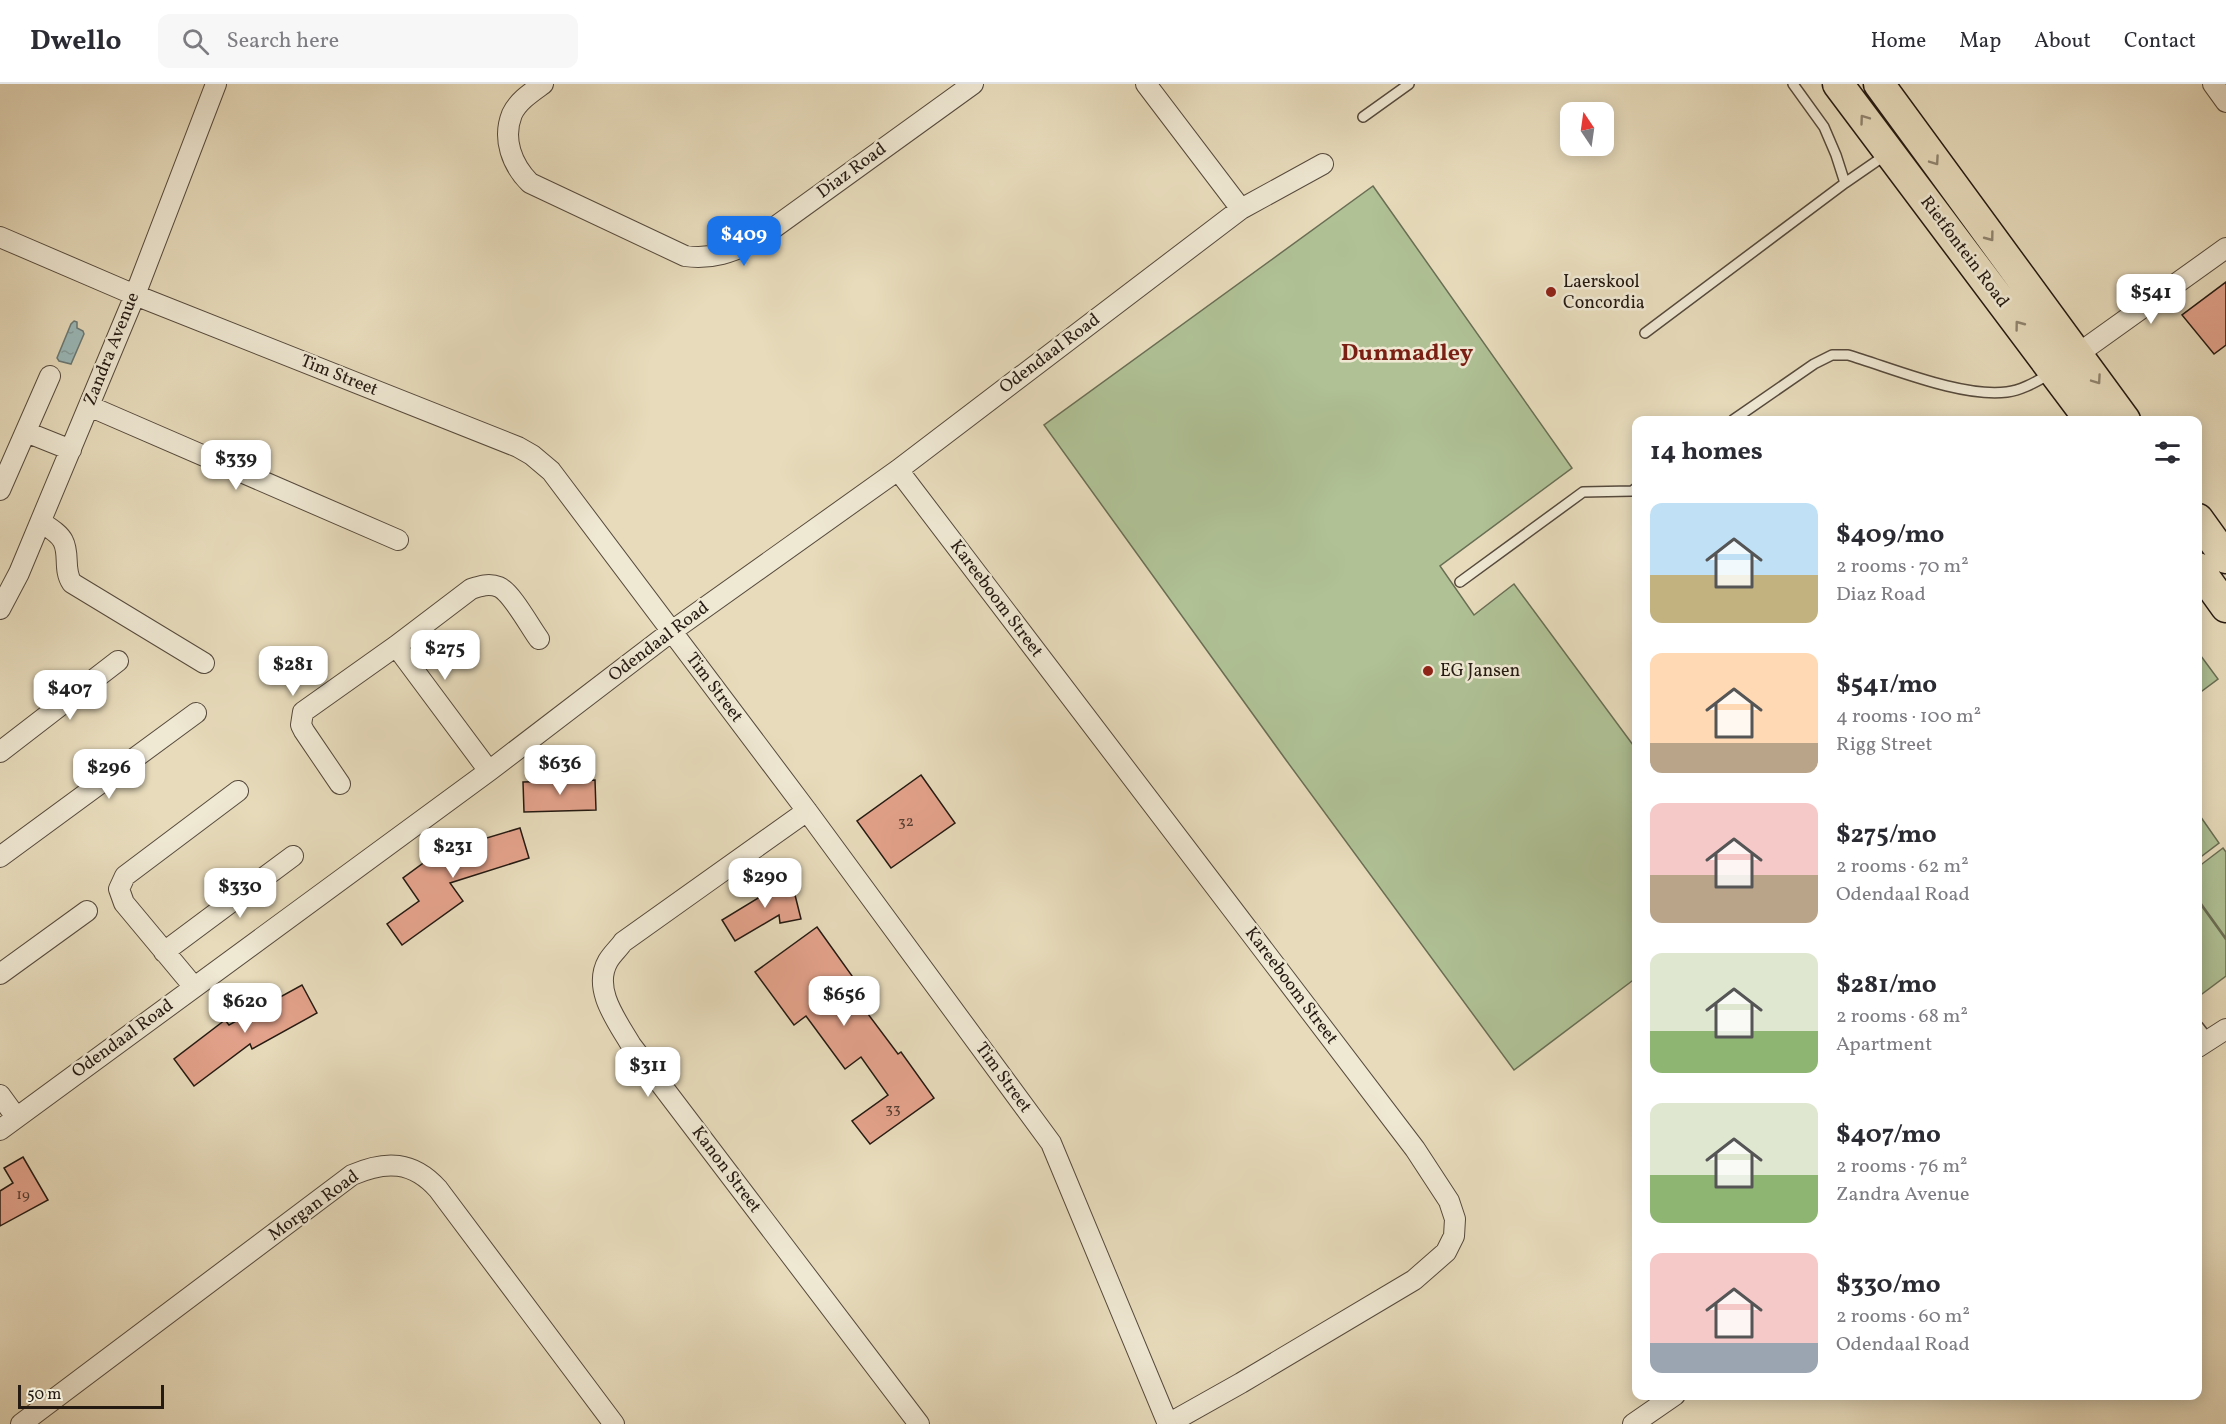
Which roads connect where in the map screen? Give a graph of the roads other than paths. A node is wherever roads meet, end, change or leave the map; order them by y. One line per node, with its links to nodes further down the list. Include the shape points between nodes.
1 (216, 84): 19 (street, Zandra Avenue)
2 (543, 84): 3 (street, Diaz Road, via 524,98 513,113 509,138 513,163 530,183 685,256 699,258 734,252 757,240)
3 (973, 84)
4 (1146, 84): 16 (street)
5 (1409, 84): 11 (lane)
6 (1793, 84): 15 (lane, via 1824,127)
7 (1838, 84): 13 (main road, Rietfontein Road, one-way to 7)
8 (1879, 84): 12 (main road, Rietfontein Road)
9 (2213, 84): 10 (street)
10 (2226, 102)
11 (1363, 117)
12 (1915, 132): 13 (main road); 21 (main road, Rietfontein Road, one-way to 21)
13 (1889, 153): 15 (lane); 22 (main road, Rietfontein Road, one-way to 13)
14 (1323, 164): 16 (street, Odendaal Road)
15 (1845, 183): 20 (lane)
16 (1241, 209): 30 (street, Odendaal Road)
17 (0, 237): 19 (street, Tim Street)
18 (2226, 248): 21 (street)
19 (135, 295): 24 (street, Zandra Avenue); 40 (street, Tim Street, via 532,455 551,471)
20 (1646, 333)
21 (2078, 354): 22 (street); 27 (main road, Rietfontein Road, one-way to 27)
22 (2054, 372): 25 (lane, via 2026,387 1986,392 1959,388 1848,354 1832,355); 26 (main road, Rietfontein Road)
23 (50, 376): 28 (street)
24 (88, 406): 29 (street, Zandra Avenue); 35 (street)
25 (1740, 416)
26 (2087, 416)
27 (2123, 416)
28 (26, 432): 29 (street); 31 (street)
29 (70, 450): 33 (street, Zandra Avenue)
30 (898, 470): 40 (street, Odendaal Road); 66 (street, Kareeboom Street, via 1415,1149 1449,1201 1455,1219 1454,1236 1446,1252 1414,1280)
31 (0, 490)
32 (1632, 490): 37 (lane, via 1583,492)
33 (41, 522): 39 (street, Zandra Avenue); 44 (street, via 64,541 67,576 72,584)
34 (2202, 531): 36 (main road)
35 (398, 540)
36 (2214, 567): 38 (main road)
37 (1460, 582)
38 (2226, 607)
39 (0, 609)
40 (672, 632): 47 (street, Odendaal Road); 50 (street, Tim Street)
41 (539, 639): 42 (street, via 500,587 480,585)
42 (396, 646): 47 (street); 48 (street, via 303,712 304,731)
43 (118, 661): 46 (street)
44 (204, 663)
45 (196, 713): 52 (street)
46 (0, 752)
47 (489, 771): 56 (street, Odendaal Road)
48 (340, 784)
49 (238, 791): 54 (street, via 121,882 124,903)
50 (807, 811): 65 (street, Kanon Street, via 623,942 608,962 603,978 605,996 631,1045); 66 (street, Tim Street, via 1051,1143)
51 (293, 856): 54 (street)
52 (0, 857)
53 (87, 911): 55 (street)
54 (164, 952): 56 (street)
55 (0, 974)
56 (194, 987): 60 (street, Odendaal Road)
57 (2226, 1029): 58 (street)
58 (2202, 1037)
59 (0, 1095): 60 (street)
60 (16, 1117): 61 (street, Odendaal Road)
61 (0, 1130)
62 (1668, 1400): 67 (street)
63 (21, 1424): 64 (street, Morgan Road, via 352,1175 385,1165 414,1170 433,1183)
64 (614, 1424)
65 (919, 1424)
66 (1168, 1424)
67 (1632, 1424)

